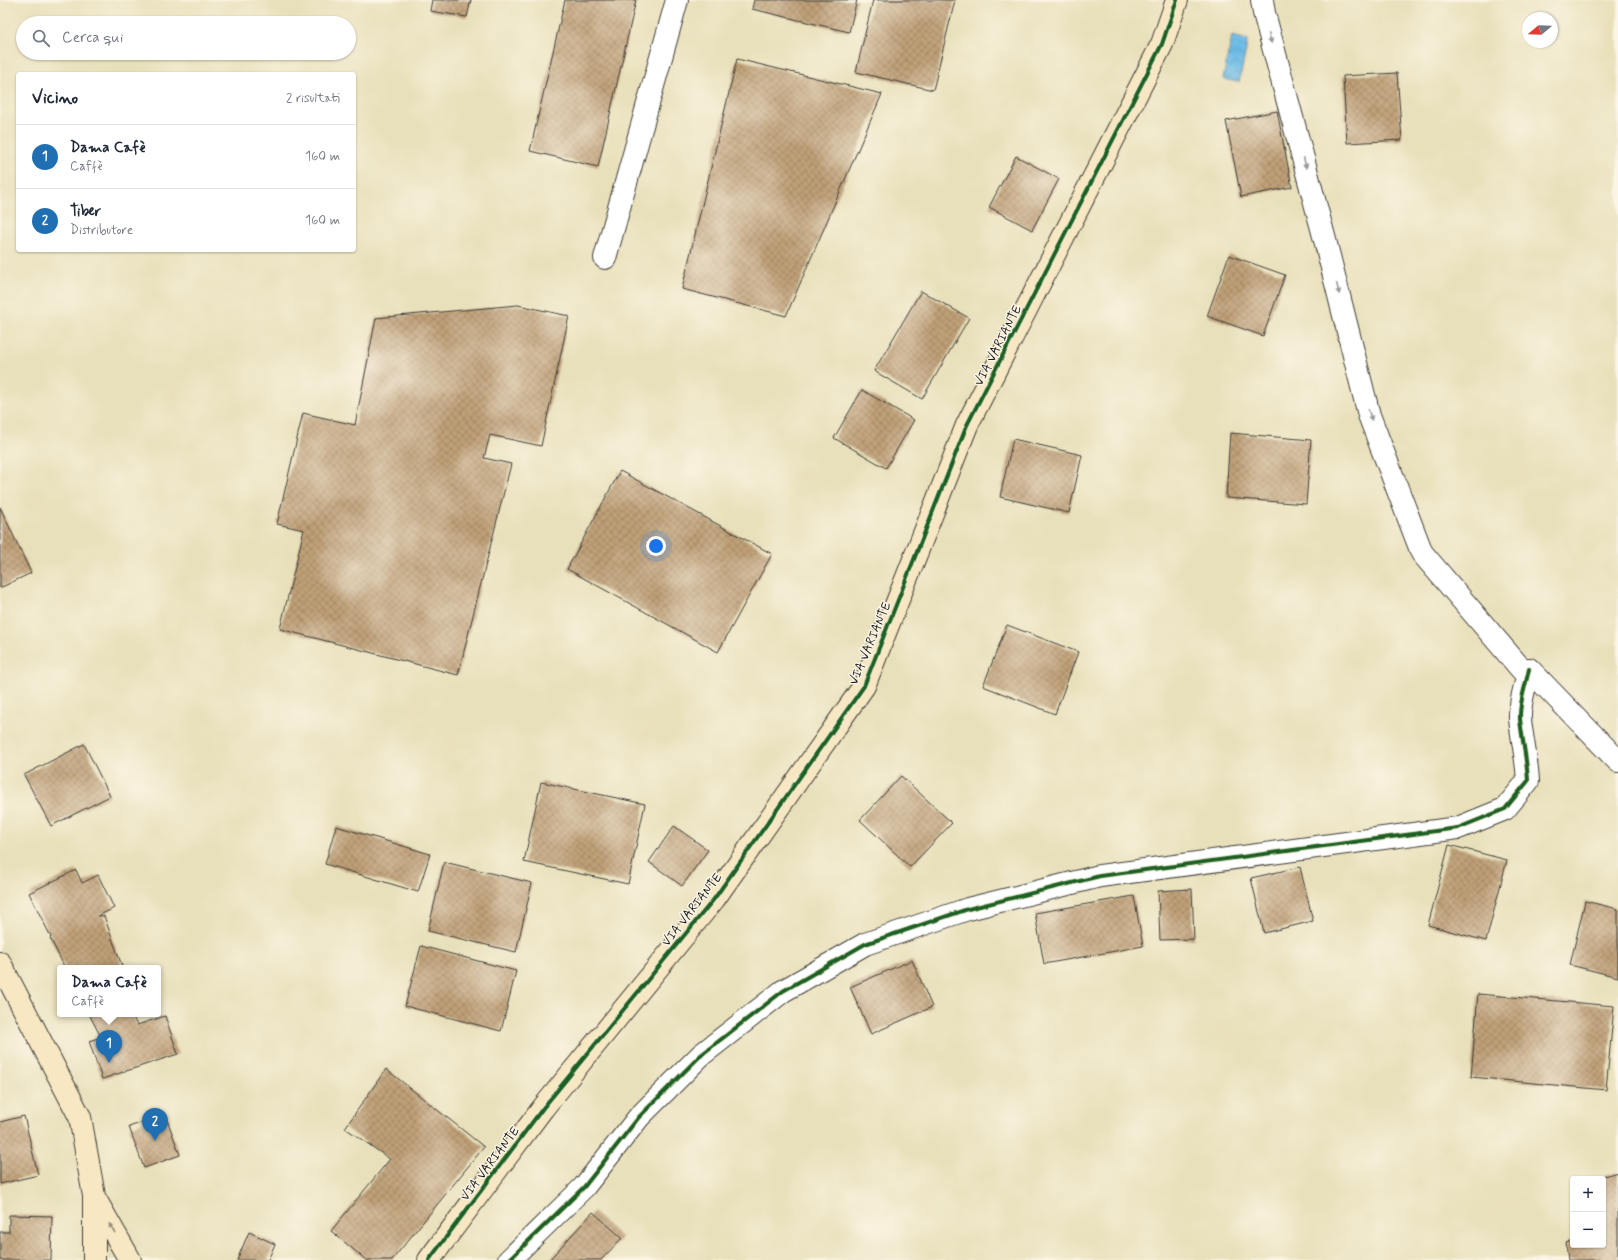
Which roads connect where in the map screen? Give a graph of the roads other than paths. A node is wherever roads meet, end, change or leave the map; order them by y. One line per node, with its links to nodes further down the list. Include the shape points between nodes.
1 (676, 0): 4 (street)
2 (1177, 0): 11 (street, VIA VARIANTE, via 1162,44 967,425 864,686 714,899 543,1108)
3 (1262, 0): 5 (street, one-way to 5, via 1370,415 1422,552 1522,670)
4 (605, 258)
5 (1529, 669): 6 (street); 12 (street, via 1520,718 1528,781 1505,809 1458,828 1100,876 968,909 865,944 783,991 701,1055 638,1117 584,1187)
6 (1618, 761)
7 (0, 963): 8 (street, via 80,1117)
8 (94, 1196): 9 (street); 10 (street, one-way to 8)
9 (94, 1260)
10 (130, 1260)
11 (429, 1260)
12 (509, 1260)

